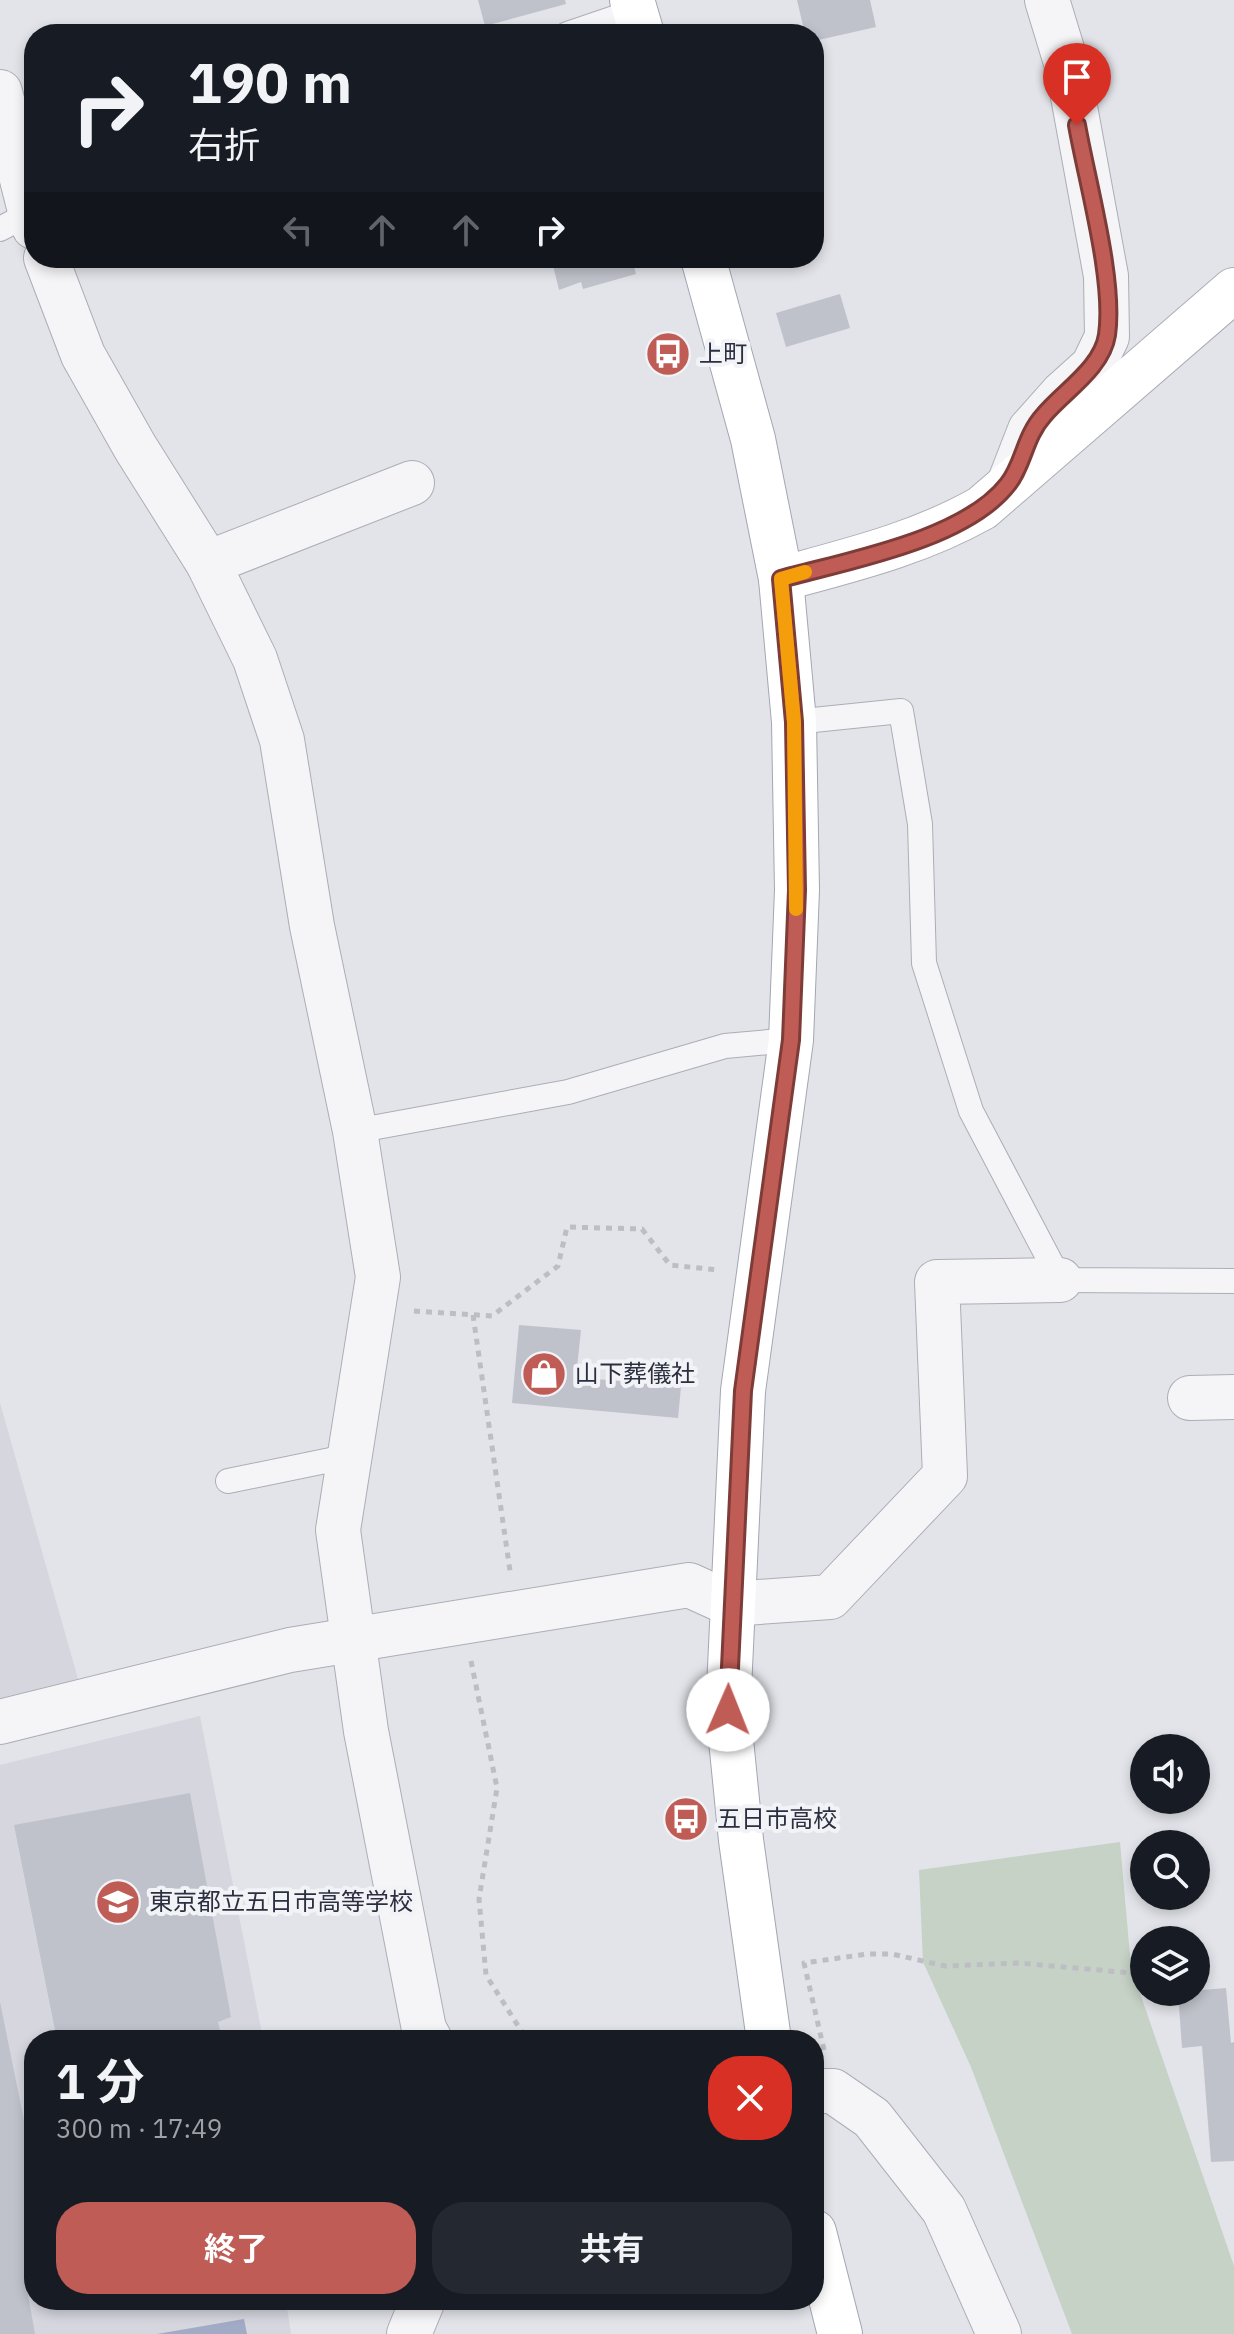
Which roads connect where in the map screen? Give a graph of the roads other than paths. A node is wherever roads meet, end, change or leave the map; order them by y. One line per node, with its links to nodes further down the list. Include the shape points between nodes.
1 (1047, 0): 10 (street, via 1068,69 1106,276 1107,337 1093,366 1030,430)
2 (636, 15): 3 (lane)
3 (603, 24)
4 (0, 92): 5 (street)
5 (24, 220)
6 (50, 268): 11 (street, via 83,355)
7 (706, 268): 12 (main road, via 753,439)
8 (1234, 290): 10 (main road)
9 (412, 483): 11 (street)
10 (1009, 484): 12 (main road, via 982,508 939,532)
11 (208, 563): 15 (street, via 255,659 282,740 312,926)
12 (781, 579): 13 (main road)
13 (794, 722): 14 (main road, via 797,890); 16 (lane, via 901,711 920,824 924,963 971,1111)
14 (791, 1040): 15 (lane, via 725,1046 568,1092); 22 (main road, via 743,1391)
15 (355, 1131): 20 (street, via 378,1277)
16 (1060, 1280): 17 (lane); 22 (street, via 937,1282 945,1476 830,1597)
17 (1234, 1281)
18 (1234, 1397): 19 (street)
19 (1190, 1398)
20 (350, 1456): 21 (lane); 23 (street, via 338,1530)
21 (228, 1481)
22 (731, 1604): 23 (street, via 689,1585); 26 (main road, via 728,1710)
23 (356, 1640): 24 (street, via 290,1650); 25 (street, via 377,1793)
24 (0, 1722)
25 (425, 2030)
26 (768, 2030)
27 (824, 2091): 32 (street, via 872,2118 944,2210)
28 (824, 2271): 31 (main road)
29 (419, 2310): 30 (street)
30 (409, 2334)
31 (840, 2334)
32 (999, 2334)

